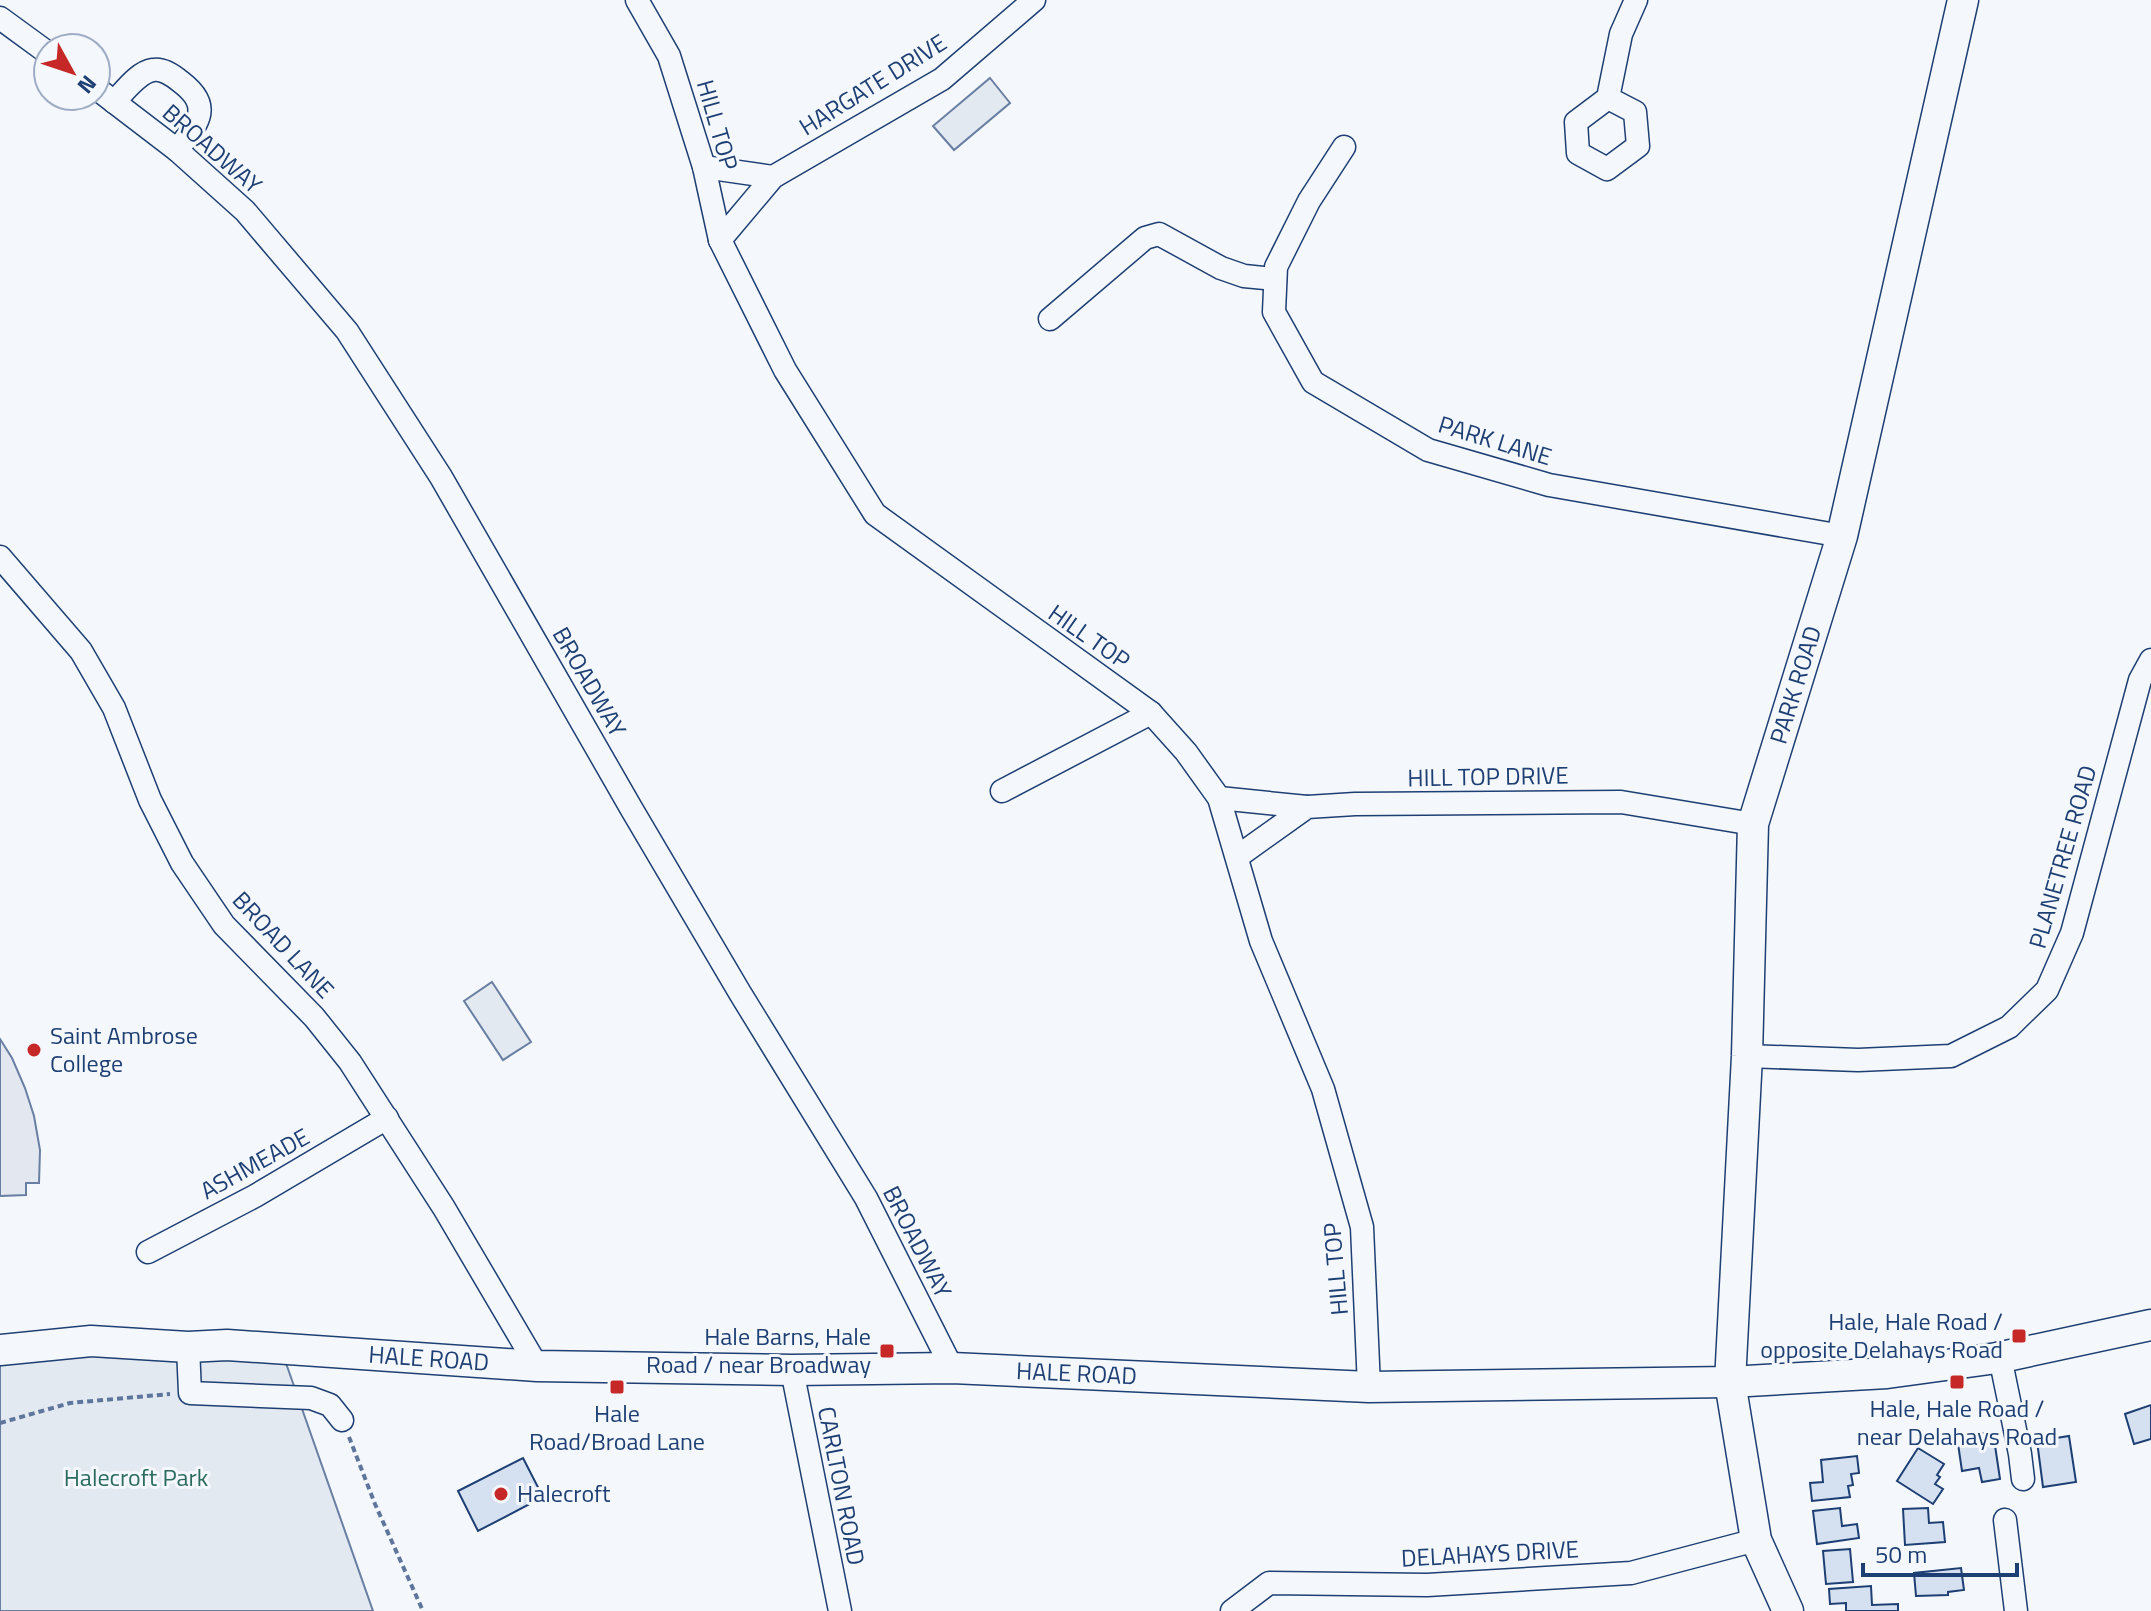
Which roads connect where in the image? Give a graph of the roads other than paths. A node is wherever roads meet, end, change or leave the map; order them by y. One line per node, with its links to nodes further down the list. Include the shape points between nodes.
1 (637, 0): 12 (street, HILL TOP, via 669,56)
2 (1034, 0): 13 (street, HARGATE DRIVE, via 942,79)
3 (1636, 0): 8 (street, via 1621,34)
4 (1963, 0): 17 (main road, PARK ROAD)
5 (0, 18): 6 (street)
6 (32, 41)
7 (112, 91): 11 (street, via 151,69 177,79 196,96 199,118)
8 (1608, 98)
9 (112, 100): 11 (street, BROADWAY)
10 (1344, 147): 15 (street, PARK LANE, via 1309,201)
11 (177, 150): 34 (street, BROADWAY, via 245,211 347,331 441,477 740,993 866,1198)
12 (704, 167): 13 (street); 14 (street, HILL TOP)
13 (773, 177): 14 (street, HARGATE DRIVE)
14 (720, 240): 20 (street, HILL TOP, via 785,370 875,514)
15 (1275, 279): 16 (street, via 1221,268 1159,234 1145,238); 17 (street, PARK LANE, via 1274,312 1313,382 1428,450 1549,485)
16 (1050, 319)
17 (1842, 536): 24 (main road, PARK ROAD)
18 (0, 557): 27 (street, BROAD LANE, via 81,651 114,708 182,863 224,925 314,1017)
19 (2151, 660): 26 (street, PLANETREE ROAD, via 2140,680 2072,933 2047,990 2009,1027 1951,1056)
20 (1151, 713): 21 (street); 22 (street, HILL TOP)
21 (1002, 791)
22 (1219, 798): 23 (street, HILL TOP DRIVE); 25 (street, HILL TOP)
23 (1307, 807): 24 (street, HILL TOP DRIVE, via 1621,802); 25 (street)
24 (1753, 824): 26 (main road, PARK ROAD)
25 (1237, 857): 37 (street, HILL TOP, via 1261,941 1323,1089 1362,1227)
26 (1747, 1056): 36 (main road, PARK ROAD)
27 (387, 1118): 28 (street, ASHMEADE); 33 (street, BROAD LANE)
28 (148, 1252)
29 (2151, 1325): 32 (main road, HALE ROAD)
30 (188, 1347): 31 (main road, HALE ROAD, via 91,1341); 33 (main road, HALE ROAD, via 227,1345); 38 (street, via 190,1393 311,1398 330,1405)
31 (0, 1350)
32 (2000, 1357): 36 (main road, HALE ROAD, via 1887,1373); 39 (street)
33 (537, 1366): 35 (main road, HALE ROAD)
34 (952, 1368): 35 (main road, HALE ROAD); 37 (main road, HALE ROAD)
35 (792, 1370): 42 (street, CARLTON ROAD)
36 (1730, 1382): 37 (main road, HALE ROAD); 41 (main road, PARK ROAD)
37 (1369, 1387)
38 (342, 1420)
39 (2023, 1479)
40 (2005, 1520): 45 (street)
41 (1756, 1540): 43 (street, DELAHAYS DRIVE, via 1631,1573 1427,1585 1269,1583); 44 (main road, PARK ROAD)
42 (840, 1611)
43 (1232, 1611)
44 (1788, 1611)
45 (2016, 1611)

